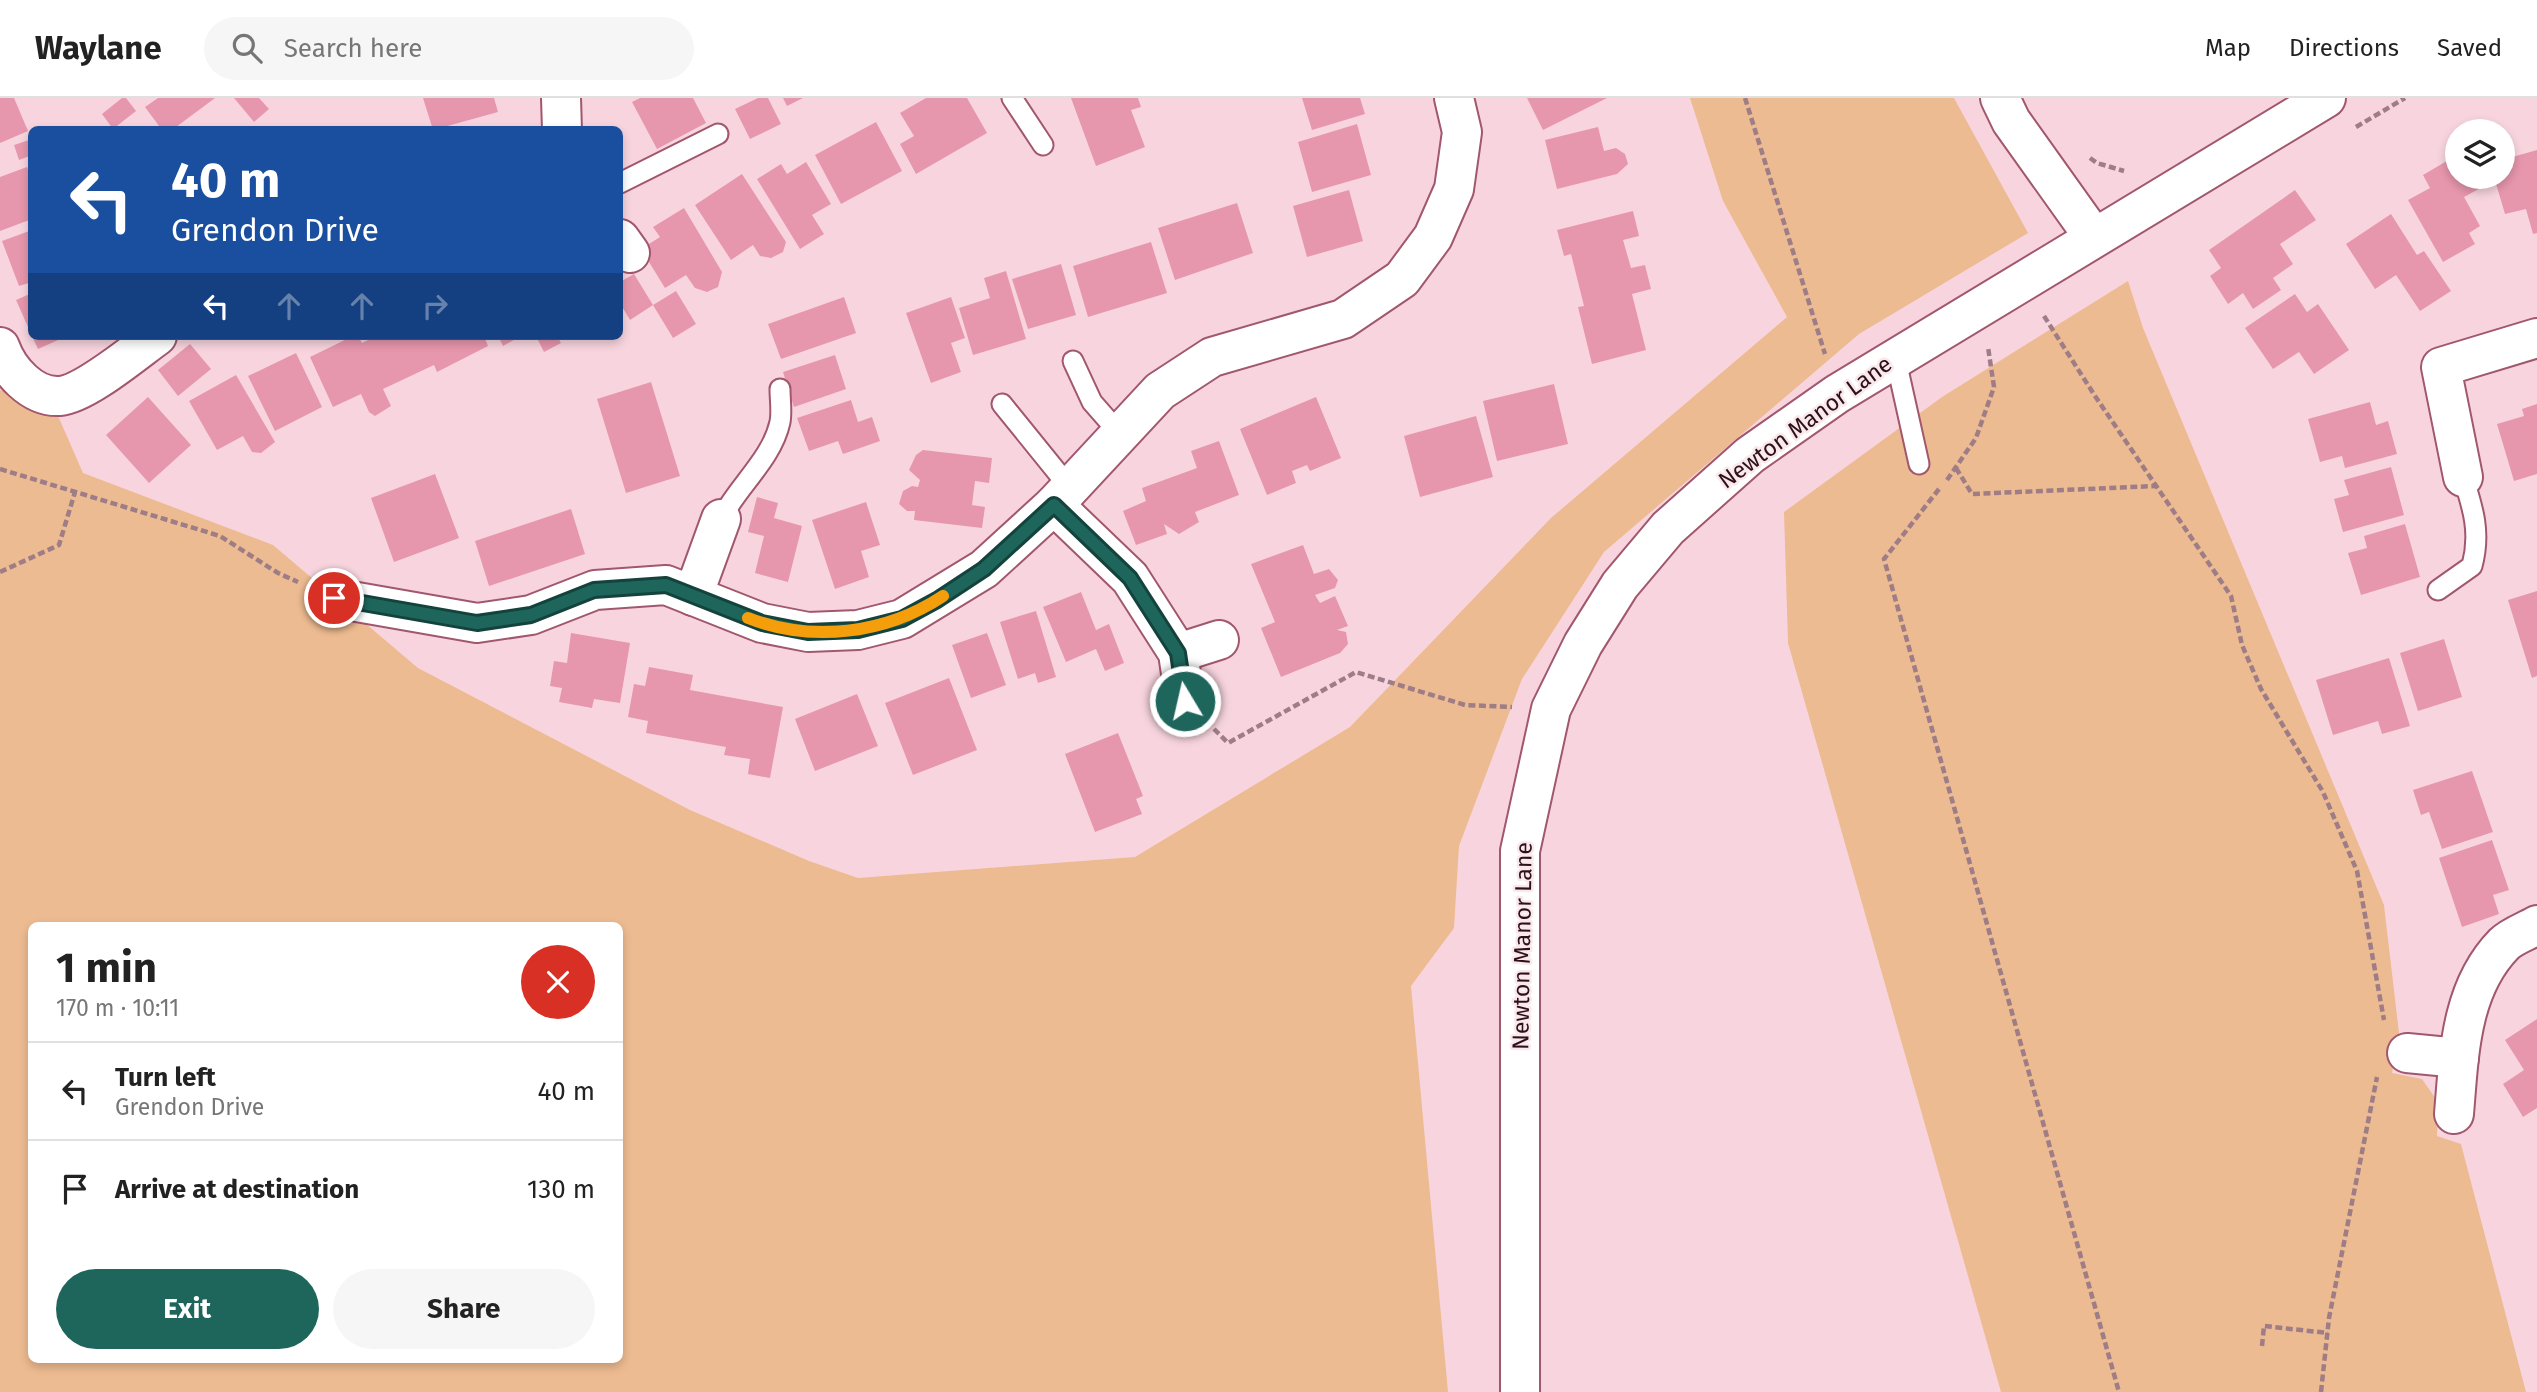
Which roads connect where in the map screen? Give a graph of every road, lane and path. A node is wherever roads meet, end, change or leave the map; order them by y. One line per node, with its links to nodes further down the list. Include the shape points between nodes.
1 (561, 98): 7 (street)
2 (1013, 98): 9 (lane)
3 (1454, 98): 24 (street, via 1462,132 1454,189 1433,237 1402,279 1343,319 1212,357 1160,391)
4 (1745, 98): 22 (path)
5 (2000, 98): 13 (street, via 2011,121)
6 (2326, 98): 12 (street, Newton Manor Lane)
7 (562, 126)
8 (718, 134): 11 (lane)
9 (1043, 145)
10 (2087, 155): 12 (path, via 2127,172 2152,165)
11 (623, 182)
12 (2169, 191): 13 (street, Newton Manor Lane)
13 (2093, 236): 14 (street, Newton Manor Lane)
14 (2022, 279): 19 (street, Newton Manor Lane); 29 (path)
15 (2537, 338): 28 (street, via 2441,367)
16 (152, 340): 18 (street, via 92,383 59,396 29,387 5,360)
17 (1987, 342): 26 (path, via 1994,387 1976,438)
18 (0, 347)
19 (1895, 356): 22 (street, Newton Manor Lane); 25 (lane)
20 (1073, 361): 24 (lane, via 1092,402)
21 (780, 389): 32 (lane, via 776,436)
22 (1837, 394): 40 (street, Newton Manor Lane, via 1751,455 1668,528 1620,584 1583,644)
23 (1002, 404): 31 (lane)
24 (1120, 434): 31 (street)
25 (1919, 464)
26 (1956, 468): 29 (path, via 1972,494); 48 (path, via 1884,559)
27 (0, 469): 30 (path)
28 (2463, 477): 34 (lane, via 2476,519 2477,548 2472,566)
29 (2157, 486): 42 (path, via 2231,596 2242,645 2261,689 2323,792 2357,871)
30 (75, 492): 33 (path, via 59,545); 36 (path, via 220,536 278,573)
31 (1062, 497): 35 (street, via 984,569 902,619 858,630 808,632 762,623); 38 (street, via 1130,578)
32 (721, 519): 35 (street)
33 (0, 572)
34 (2438, 590)
35 (693, 596): 36 (street, via 666,585 594,590 531,615 477,623)
36 (334, 598)
37 (1219, 640): 38 (street)
38 (1178, 653): 39 (street)
39 (1185, 701): 40 (path, via 1228,743 1356,672 1465,705)
40 (1552, 709): 47 (street, Newton Manor Lane, via 1520,851)
41 (2537, 925): 43 (street, via 2505,944 2471,992)
42 (2390, 1052): 43 (street); 45 (path)
43 (2459, 1058): 44 (street)
44 (2454, 1114)
45 (2328, 1333): 46 (path, via 2264,1326); 49 (path)
46 (2262, 1346)
47 (1520, 1392)
48 (2119, 1392)
49 (2321, 1392)

